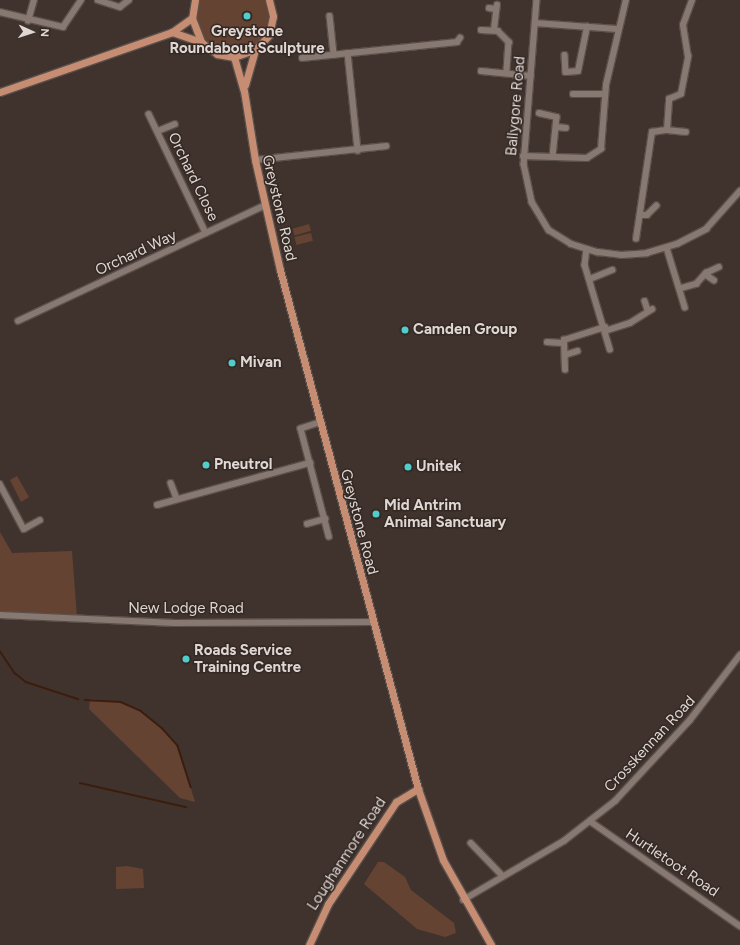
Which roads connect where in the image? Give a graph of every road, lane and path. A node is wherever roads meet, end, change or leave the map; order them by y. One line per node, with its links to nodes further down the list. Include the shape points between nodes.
1 (34, 0): 15 (street)
2 (81, 0): 15 (street, via 65,26)
3 (98, 0): 4 (street, via 120,7)
4 (129, 0)
5 (195, 0): 14 (main road)
6 (276, 0): 10 (main road)
7 (536, 0): 16 (street, Ballygore Road)
8 (626, 0): 19 (street)
9 (692, 0): 42 (street, via 683,25 687,66 680,95 669,99)
10 (270, 3): 24 (main road, via 269,35)
11 (489, 8): 18 (street, via 496,7)
12 (0, 12): 15 (street)
13 (330, 16): 26 (street)
14 (192, 18): 21 (main road); 23 (main road)
15 (28, 21)
16 (535, 23): 17 (street); 31 (street, Ballygore Road)
17 (587, 27): 19 (street); 27 (street, via 578,71 566,72)
18 (494, 29): 20 (street); 30 (street, via 509,42)
19 (617, 29): 36 (street)
20 (481, 30)
21 (172, 32): 23 (main road); 34 (main road)
22 (460, 38): 25 (street, via 456,42)
23 (201, 42): 28 (main road, via 218,54)
24 (256, 49): 28 (main road); 33 (main road, Greystone Road, via 247,66)
25 (348, 53): 26 (street); 46 (street)
26 (334, 55): 29 (street)
27 (566, 55)
28 (234, 57): 33 (main road, Greystone Road)
29 (302, 58)
30 (507, 73): 31 (street); 32 (street, via 483,71)
31 (531, 76): 47 (street, Ballygore Road)
32 (485, 78)
33 (244, 91): 49 (main road, Greystone Road)
34 (0, 92)
35 (573, 94): 36 (street)
36 (605, 94): 48 (street, via 604,140 598,153 587,158)
37 (539, 113): 40 (street, via 556,115)
38 (150, 114): 43 (street, Orchard Close)
39 (175, 124): 43 (street, Orchard Close)
40 (557, 127): 41 (street); 48 (street)
41 (566, 128)
42 (667, 130): 44 (street); 53 (street, via 652,132)
43 (158, 131): 54 (street, Orchard Close)
44 (686, 132)
45 (386, 146): 46 (street)
46 (358, 150): 49 (street)
47 (523, 156): 48 (street); 57 (street, Ballygore Road, via 530,195 542,221 560,238)
48 (553, 158)
49 (255, 160): 51 (main road, Greystone Road)
50 (740, 191): 56 (street, Ballygore Road, via 714,223)
51 (264, 206): 54 (street, Orchard Way); 74 (main road, Greystone Road)
52 (656, 206): 53 (street, via 647,215)
53 (640, 215): 55 (street)
54 (206, 233): 66 (street, Orchard Way)
55 (636, 239)
56 (667, 248): 57 (street, Ballygore Road, via 627,255); 63 (street)
57 (587, 249): 61 (street, via 585,263)
58 (720, 267): 60 (street)
59 (612, 270): 61 (street)
60 (705, 274): 62 (street); 63 (street, via 699,282)
61 (590, 279): 67 (street)
62 (714, 280)
63 (682, 288): 65 (street)
64 (645, 301): 67 (street, via 650,309 630,323)
65 (685, 307)
66 (18, 321)
67 (605, 329): 69 (street); 70 (street)
68 (547, 342): 69 (street)
69 (562, 343): 72 (street)
70 (610, 350)
71 (577, 351): 72 (street)
72 (565, 355): 73 (street)
73 (565, 370)
74 (319, 423): 75 (street, via 301,429); 85 (main road, Greystone Road)
75 (310, 463): 78 (street); 80 (street)
76 (171, 482): 78 (street)
77 (0, 484): 81 (street, via 24,528)
78 (177, 499): 79 (street)
79 (157, 505)
80 (325, 519): 82 (street); 83 (street)
81 (40, 520)
82 (307, 524)
83 (329, 536)
84 (0, 615): 85 (street, New Lodge Road, via 175,623)
85 (373, 622): 87 (main road, Greystone Road)
86 (740, 655): 88 (street, Crosskennan Road, via 713,693 648,769)
87 (418, 789): 91 (main road, Greystone Road, via 443,860); 93 (main road, Loughanmore Road, via 396,802 328,904)
88 (590, 821): 90 (street, Crosskennan Road); 92 (street, Hurtletoot Road)
89 (471, 843): 90 (street)
90 (503, 876): 91 (street, Crosskennan Road)
91 (463, 900): 94 (main road, Greystone Road)
92 (740, 926)
93 (309, 945)
94 (491, 945)

